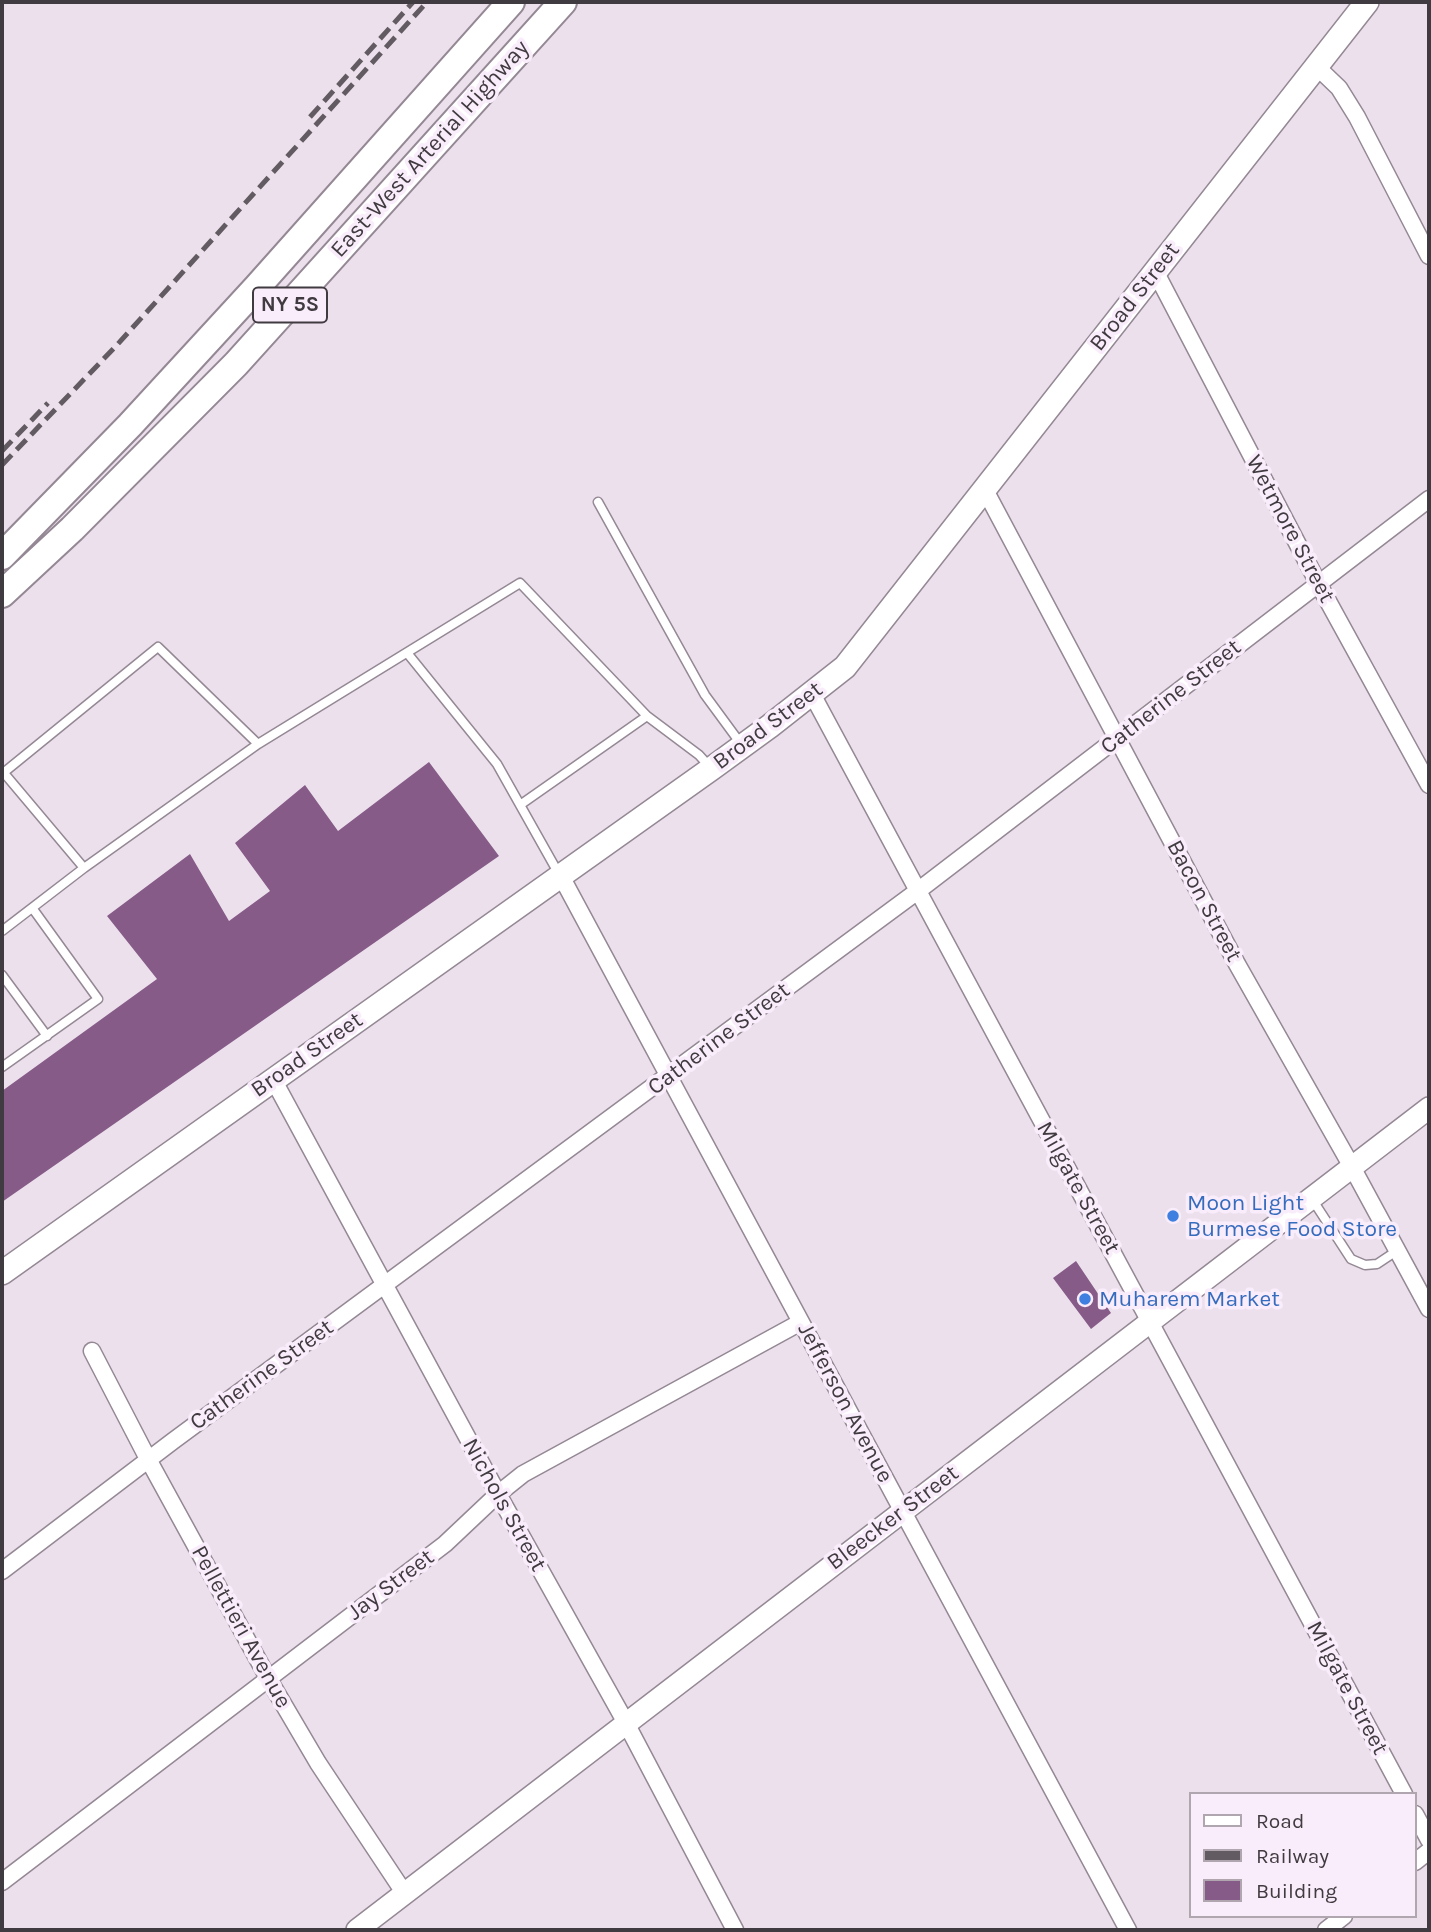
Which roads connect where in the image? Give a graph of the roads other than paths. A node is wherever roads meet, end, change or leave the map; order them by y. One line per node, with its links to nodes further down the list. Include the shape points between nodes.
1 (511, 2): 10 (main road, East-West Arterial Highway / NY 5S, via 257,287)
2 (563, 2): 12 (main road, East-West Arterial Highway / NY 5S, via 236,364)
3 (1367, 2): 4 (main road, Broad Street)
4 (1316, 66): 5 (street, via 1351,107); 6 (main road, Broad Street)
5 (1429, 256)
6 (1155, 271): 7 (main road, Broad Street); 11 (street, Wetmore Street)
7 (985, 490): 14 (main road, Broad Street, via 845,667); 16 (street, Bacon Street)
8 (1429, 499): 11 (street, Catherine Street)
9 (598, 502): 18 (lane, via 705,695)
10 (2, 556)
11 (1318, 583): 16 (street, Catherine Street); 21 (street, Wetmore Street)
12 (2, 594)
13 (408, 654): 15 (lane, via 520,583); 17 (lane); 22 (lane, via 497,764)
14 (812, 694): 18 (main road, Broad Street); 25 (street, Milgate Street)
15 (647, 716): 19 (lane); 22 (lane)
16 (1118, 738): 25 (street, Catherine Street); 34 (street, Bacon Street, via 1237,964)
17 (258, 744): 20 (lane, via 158,647); 23 (lane)
18 (742, 746): 19 (main road, Broad Street)
19 (711, 769): 24 (main road, Broad Street)
20 (3, 774): 23 (lane)
21 (1429, 785)
22 (520, 805): 24 (lane)
23 (84, 868): 26 (lane)
24 (561, 876): 31 (street, Jefferson Avenue); 32 (main road, Broad Street)
25 (919, 890): 31 (street, Catherine Street); 40 (street, Milgate Street)
26 (33, 909): 27 (lane); 29 (lane, via 98,999)
27 (2, 931)
28 (2, 975): 29 (lane)
29 (47, 1035): 30 (lane)
30 (2, 1067)
31 (668, 1077): 38 (street, Catherine Street); 41 (street, Jefferson Avenue)
32 (274, 1079): 37 (main road, Broad Street); 38 (street, Nichols Street)
33 (1429, 1108): 34 (street, Bleecker Street)
34 (1352, 1167): 35 (street, Bleecker Street); 36 (street, Bacon Street)
35 (1311, 1198): 36 (lane, via 1351,1259 1377,1264); 40 (street, Bleecker Street)
36 (1398, 1250): 39 (street, Bacon Street)
37 (2, 1273)
38 (384, 1285): 43 (street, Catherine Street); 44 (street, Nichols Street)
39 (1429, 1309)
40 (1151, 1321): 45 (street, Bleecker Street); 49 (street, Milgate Street)
41 (801, 1322): 44 (street, Jay Street, via 523,1474); 45 (street, Jefferson Avenue)
42 (92, 1352): 43 (street, Pellettieri Avenue)
43 (148, 1460): 46 (street, Catherine Street); 47 (street, Pellettieri Avenue)
44 (498, 1494): 47 (street, Jay Street, via 445,1544); 48 (street, Nichols Street)
45 (902, 1511): 48 (street, Bleecker Street); 57 (street, Jefferson Avenue)
46 (2, 1571)
47 (268, 1678): 52 (street, Jay Street); 53 (street, Pellettieri Avenue, via 324,1774)
48 (626, 1723): 53 (street, Bleecker Street); 56 (street, Nichols Street)
49 (1403, 1792)
50 (1417, 1818): 51 (street)
51 (1429, 1840)
52 (2, 1882)
53 (405, 1894): 55 (street, Bleecker Street)
54 (1341, 1918): 58 (street)
55 (358, 1930)
56 (735, 1930)
57 (1128, 1930)
58 (1326, 1930)

